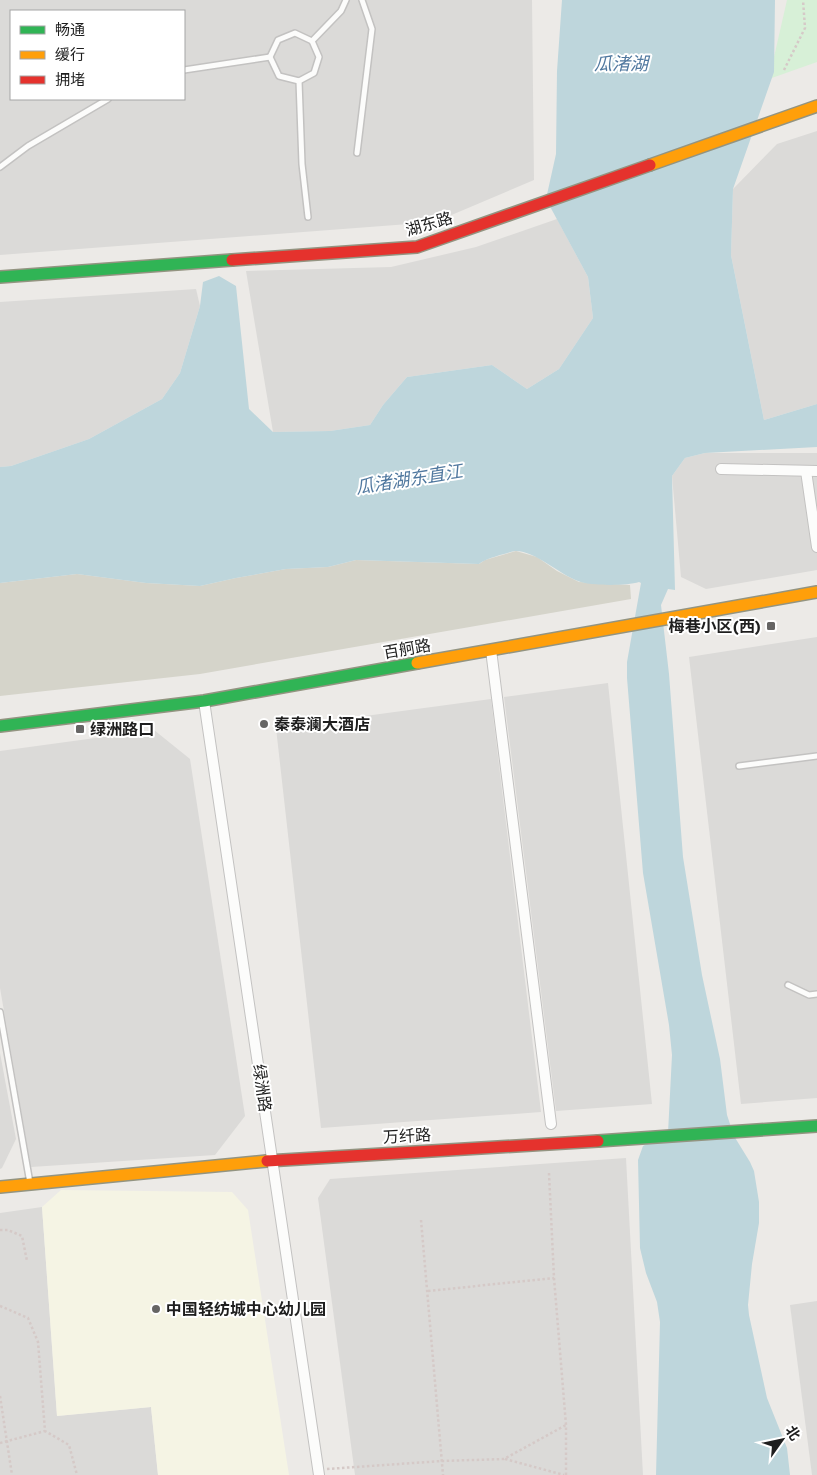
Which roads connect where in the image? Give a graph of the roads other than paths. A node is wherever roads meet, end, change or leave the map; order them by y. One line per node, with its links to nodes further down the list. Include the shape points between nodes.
1 (346, 0): 3 (lane, via 341,11)
2 (362, 0): 9 (lane, via 372,29)
3 (312, 41): 4 (lane, via 295,33 278,40); 6 (lane, via 319,56 314,73)
4 (270, 57): 5 (lane); 6 (lane, via 279,76)
5 (185, 70)
6 (299, 81): 11 (lane)
7 (106, 100): 10 (lane, via 28,146)
8 (817, 106): 12 (street, 湖东路, via 417,247)
9 (357, 152)
10 (0, 167)
11 (308, 217)
12 (0, 277)
13 (721, 470): 14 (street)
14 (812, 471): 15 (street)
15 (817, 547)
16 (817, 592): 17 (street, 百舸路)
17 (491, 650): 18 (street, 百舸路); 25 (street)
18 (204, 701): 19 (street, 百舸路); 27 (street, 绿洲路)
19 (0, 726)
20 (817, 756): 21 (lane)
21 (739, 766)
22 (788, 985): 23 (lane, via 809,995)
23 (817, 994)
24 (0, 1012): 28 (lane)
25 (551, 1124)
26 (817, 1126): 27 (street, 万纤路)
27 (272, 1160): 28 (street, 万纤路); 30 (street, 绿洲路)
28 (30, 1184): 29 (street, 万纤路)
29 (0, 1187)
30 (319, 1472)

